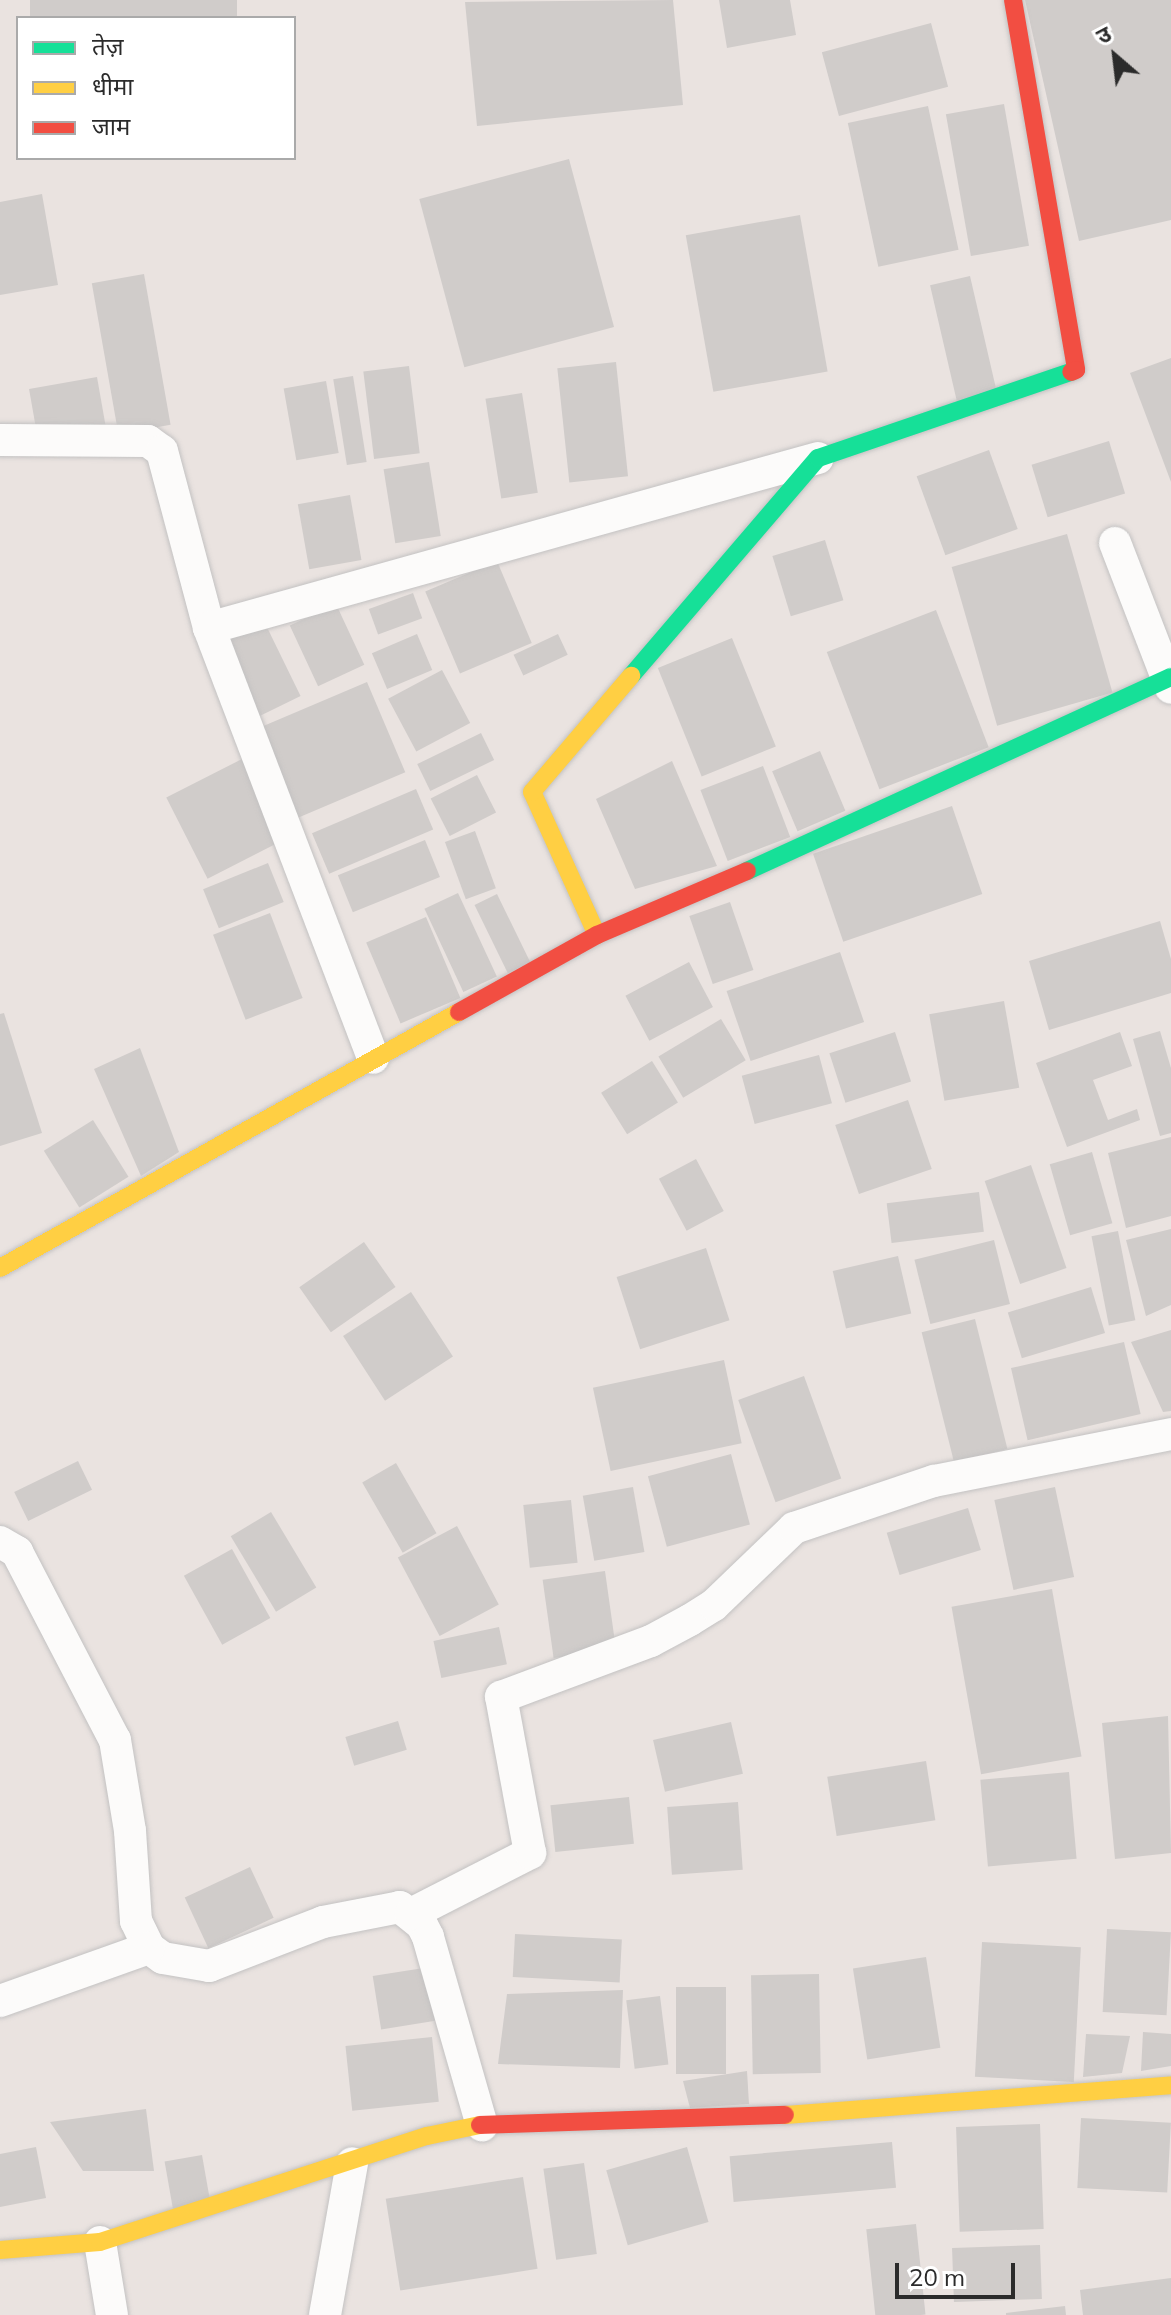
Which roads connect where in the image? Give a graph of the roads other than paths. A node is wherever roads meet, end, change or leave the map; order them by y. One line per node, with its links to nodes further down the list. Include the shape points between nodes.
1 (1013, 0): 3 (street, via 1076,370)
2 (0, 440): 5 (street, via 157,445)
3 (818, 458): 5 (street); 7 (street, via 532,792)
4 (1115, 543): 6 (street)
5 (209, 628): 8 (street)
6 (1171, 681): 7 (street)
7 (597, 935): 8 (street)
8 (373, 1058): 9 (street)
9 (0, 1268)
10 (1171, 1434): 12 (street, via 934,1481 794,1528 714,1605 690,1620 651,1641 501,1697 530,1853)
11 (0, 1542): 13 (street, via 17,1552 115,1740 130,1831 136,1921)
12 (411, 1914): 13 (street, via 388,1906 323,1922 209,1966 163,1958); 16 (street, via 428,1937)
13 (149, 1948): 14 (street)
14 (0, 2001)
15 (1171, 2085): 16 (street, via 750,2118)
16 (482, 2125): 17 (street, via 427,2136)
17 (352, 2163): 18 (street); 21 (street)
18 (100, 2242): 19 (street); 20 (street)
19 (0, 2250)
20 (112, 2315)
21 (325, 2315)

